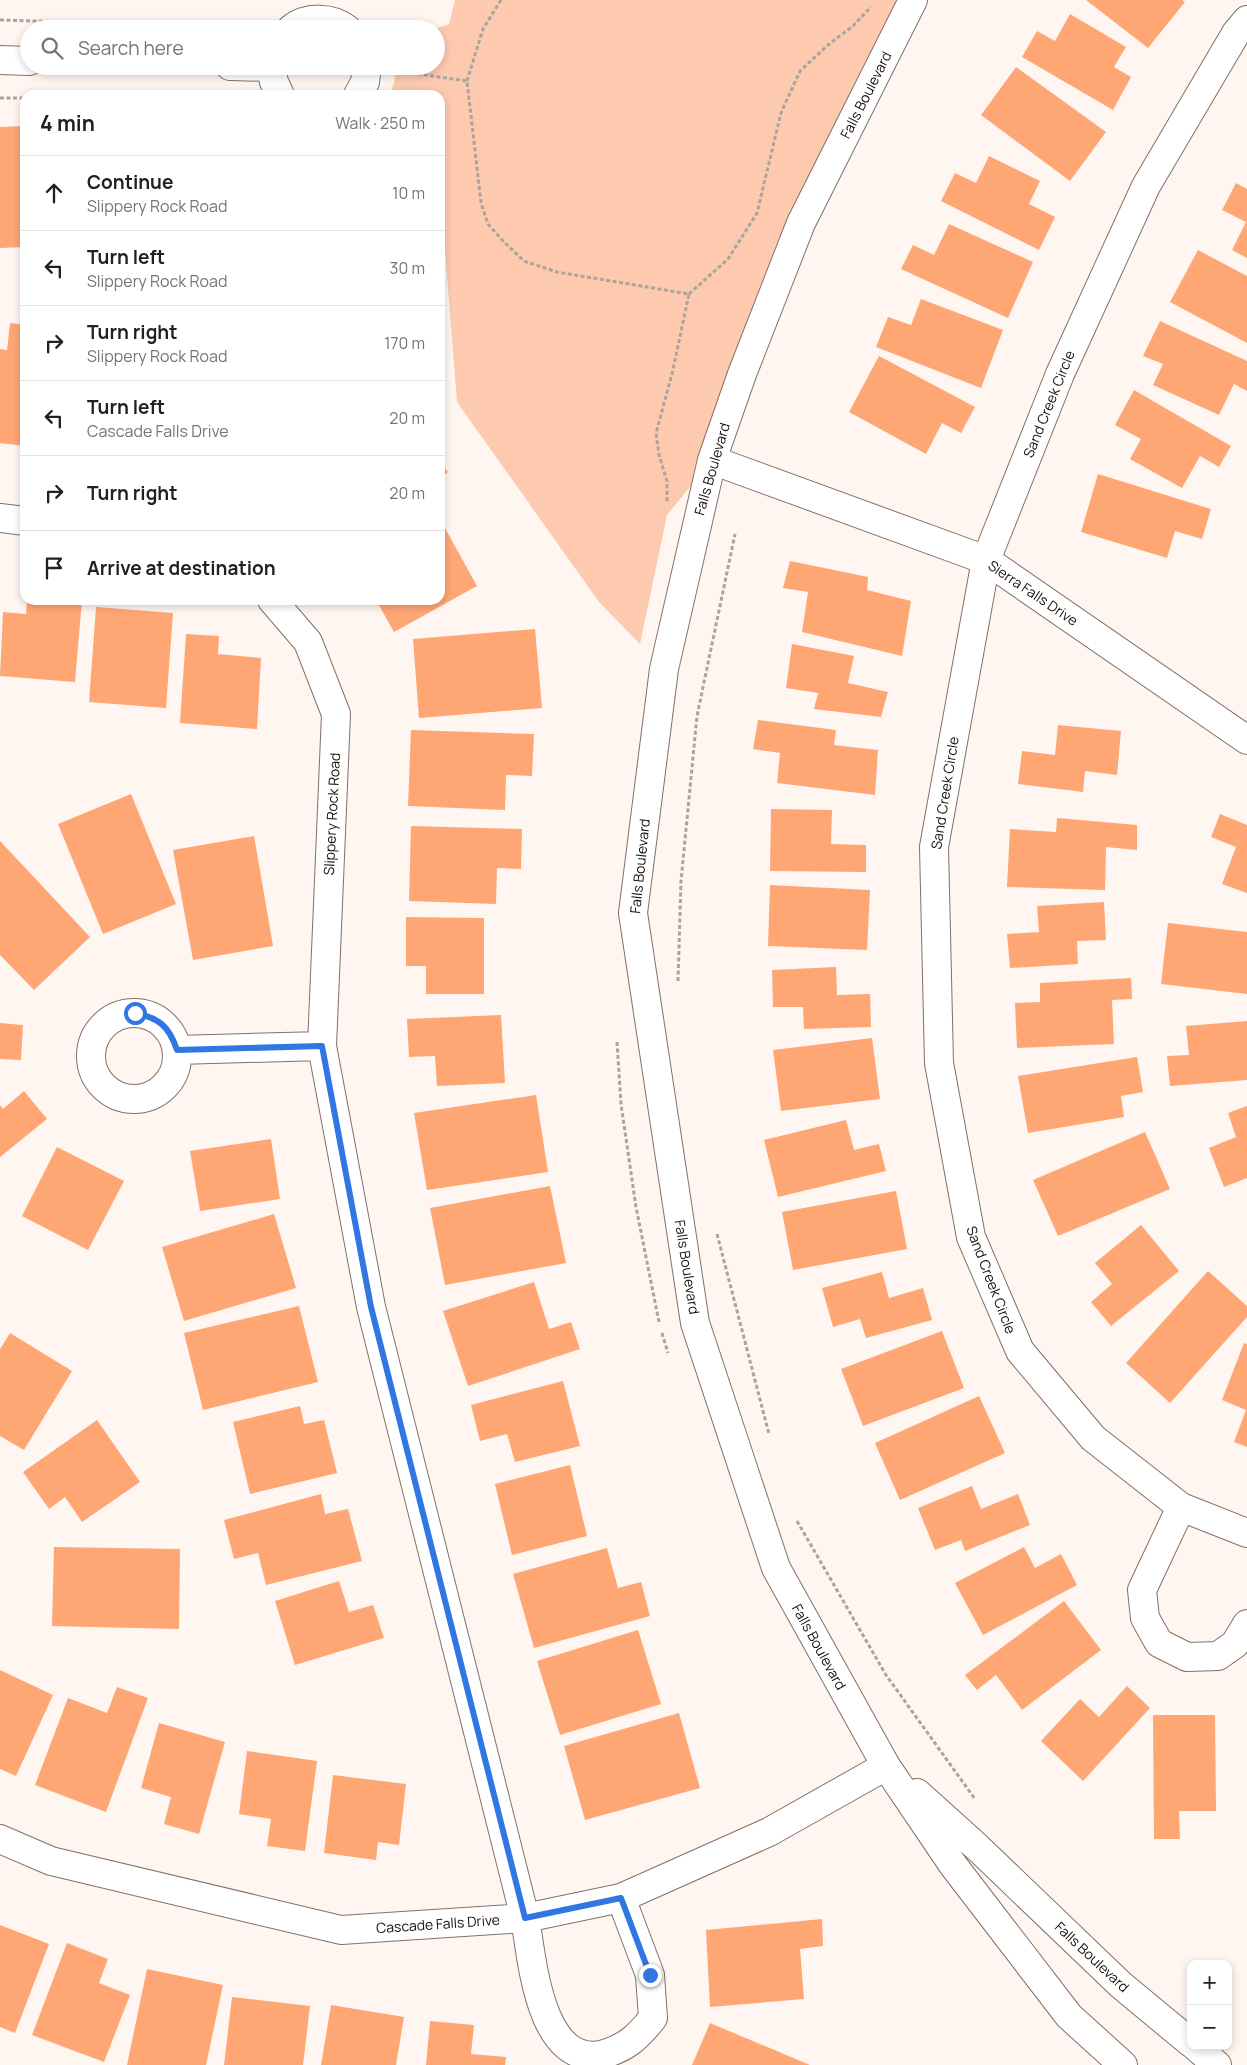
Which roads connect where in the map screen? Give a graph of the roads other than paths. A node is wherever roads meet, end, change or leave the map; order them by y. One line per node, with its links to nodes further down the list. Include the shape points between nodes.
1 (914, 0): 11 (street, Falls Boulevard, via 801,223)
2 (311, 20): 3 (street)
3 (327, 20)
4 (1247, 20): 14 (street, Sand Creek Circle, via 1236,33 1146,186 1060,374)
5 (0, 60): 6 (street)
6 (20, 61)
7 (273, 75): 9 (street)
8 (366, 75): 10 (street)
9 (278, 90)
10 (361, 90)
11 (712, 460): 14 (street, Sierra Falls Drive); 22 (street, Falls Boulevard, via 664,669 633,913 695,1323 776,1568)
12 (0, 518): 13 (street)
13 (20, 520)
14 (986, 560): 16 (street, Sierra Falls Drive); 19 (street, Sand Creek Circle, via 934,847 939,1063 971,1236 1020,1351 1092,1438)
15 (276, 605): 17 (street, Slippery Rock Road, via 308,642 336,714)
16 (1247, 740)
17 (322, 1046): 18 (street); 25 (street, Slippery Rock Road, via 371,1307)
18 (177, 1050)
19 (1181, 1507): 20 (street, Sand Creek Circle); 21 (street, via 1142,1590 1145,1618 1158,1643 1187,1657 1218,1656 1235,1644)
20 (1247, 1532)
21 (1247, 1624)
22 (886, 1766): 24 (street, Cascade Falls Drive, via 769,1832); 26 (street, Falls Boulevard, via 978,1848 1121,1985); 28 (street, Falls Boulevard, via 953,1865 1069,2016)
23 (0, 1839): 25 (street, Cascade Falls Drive, via 51,1861 341,1930)
24 (621, 1898): 25 (street, Cascade Falls Drive); 25 (street, via 650,1975 653,2018 638,2038 616,2051 590,2058 569,2051 549,2028 537,1991)
25 (525, 1918)
26 (1187, 2040)
27 (1200, 2050): 29 (street)
28 (1123, 2065)
29 (1217, 2065)

